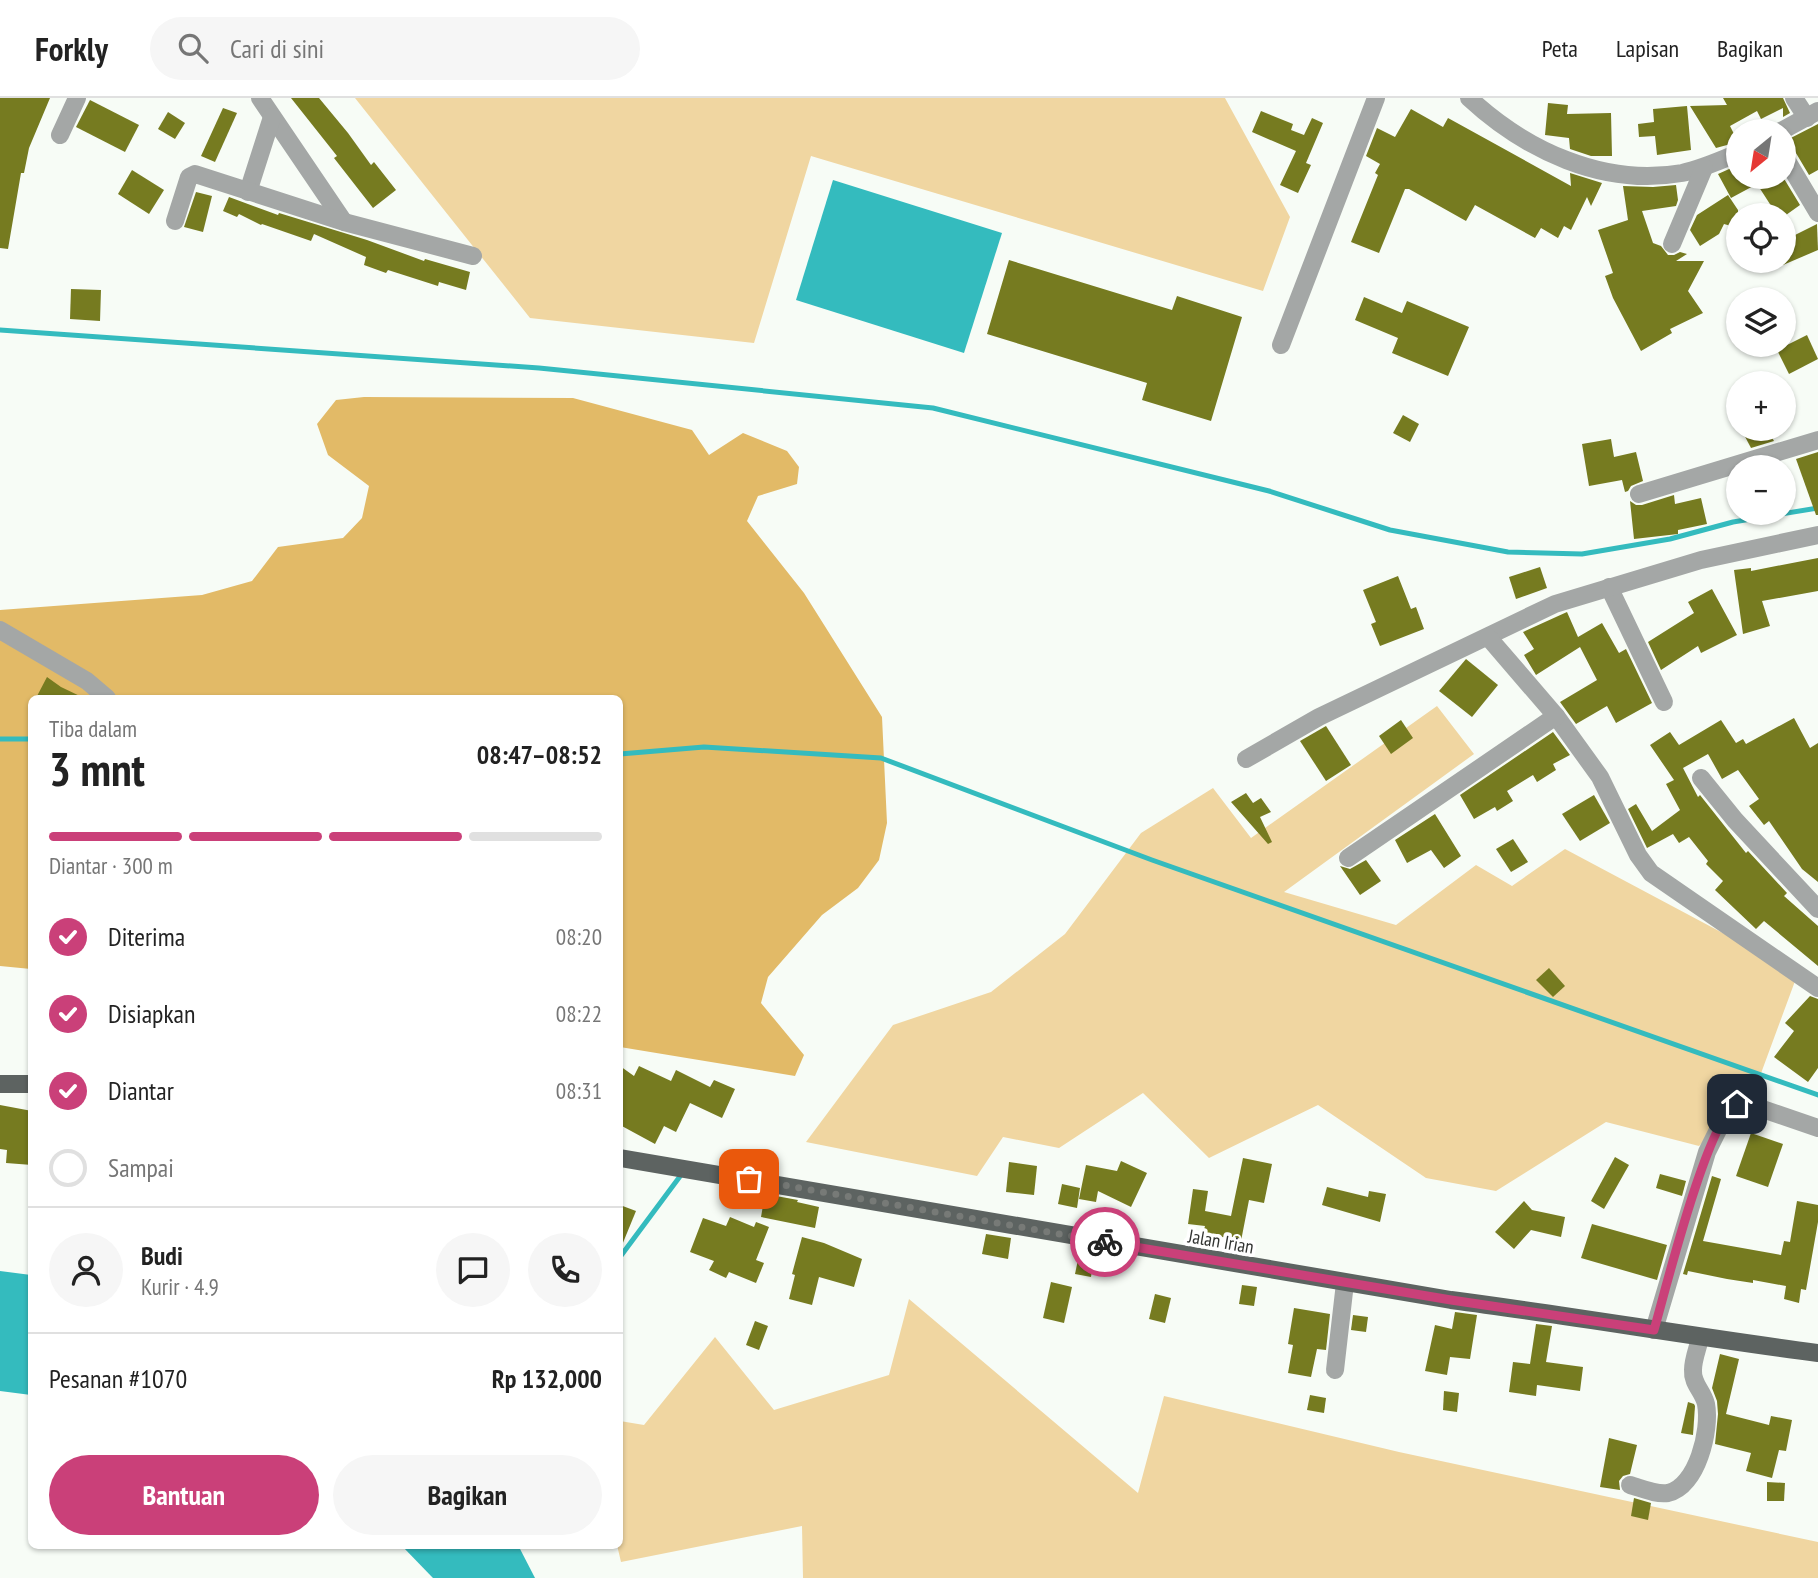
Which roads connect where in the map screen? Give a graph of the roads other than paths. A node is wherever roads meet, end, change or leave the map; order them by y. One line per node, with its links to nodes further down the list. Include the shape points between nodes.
1 (77, 98): 9 (street)
2 (260, 98): 7 (street)
3 (1376, 98): 19 (street)
4 (1469, 98): 11 (street, via 1523,140 1590,168 1667,175)
5 (1794, 98): 6 (street)
6 (1813, 114): 8 (street)
7 (272, 117): 13 (street); 16 (street)
8 (1796, 123)
9 (60, 135)
10 (1726, 158): 11 (street)
11 (1704, 168): 17 (street)
12 (1796, 177): 14 (street)
13 (248, 192): 15 (street, via 193,174); 16 (street)
14 (1818, 213)
15 (175, 221)
16 (344, 222): 18 (street)
17 (1672, 244)
18 (472, 256)
19 (1281, 345)
20 (1818, 440): 21 (street)
21 (1639, 494)
22 (1818, 535): 23 (street, via 1701,560)
23 (1609, 587): 25 (street, via 1555,604); 27 (street)
24 (0, 630): 26 (street)
25 (1488, 637): 28 (street); 29 (street, via 1318,717)
26 (103, 695)
27 (1664, 702)
28 (1556, 716): 31 (street); 33 (street, via 1600,776 1651,873)
29 (1245, 759)
30 (1701, 778): 32 (street)
31 (1348, 858)
32 (1818, 909)
33 (1818, 988)
34 (0, 1084): 35 (main road)
35 (28, 1084)
36 (1818, 1128): 39 (street, via 1745,1103 1728,1110 1707,1152)
37 (623, 1159): 38 (main road, Jalan Irian)
38 (1345, 1283): 39 (main road, Jalan Irian); 42 (street)
39 (1654, 1330): 40 (main road, Jalan Irian)
40 (1700, 1338): 41 (main road, Jalan Irian); 43 (street, via 1693,1381 1707,1413 1695,1469 1685,1484 1668,1493)
41 (1818, 1353)
42 (1335, 1370)
43 (1630, 1485)

